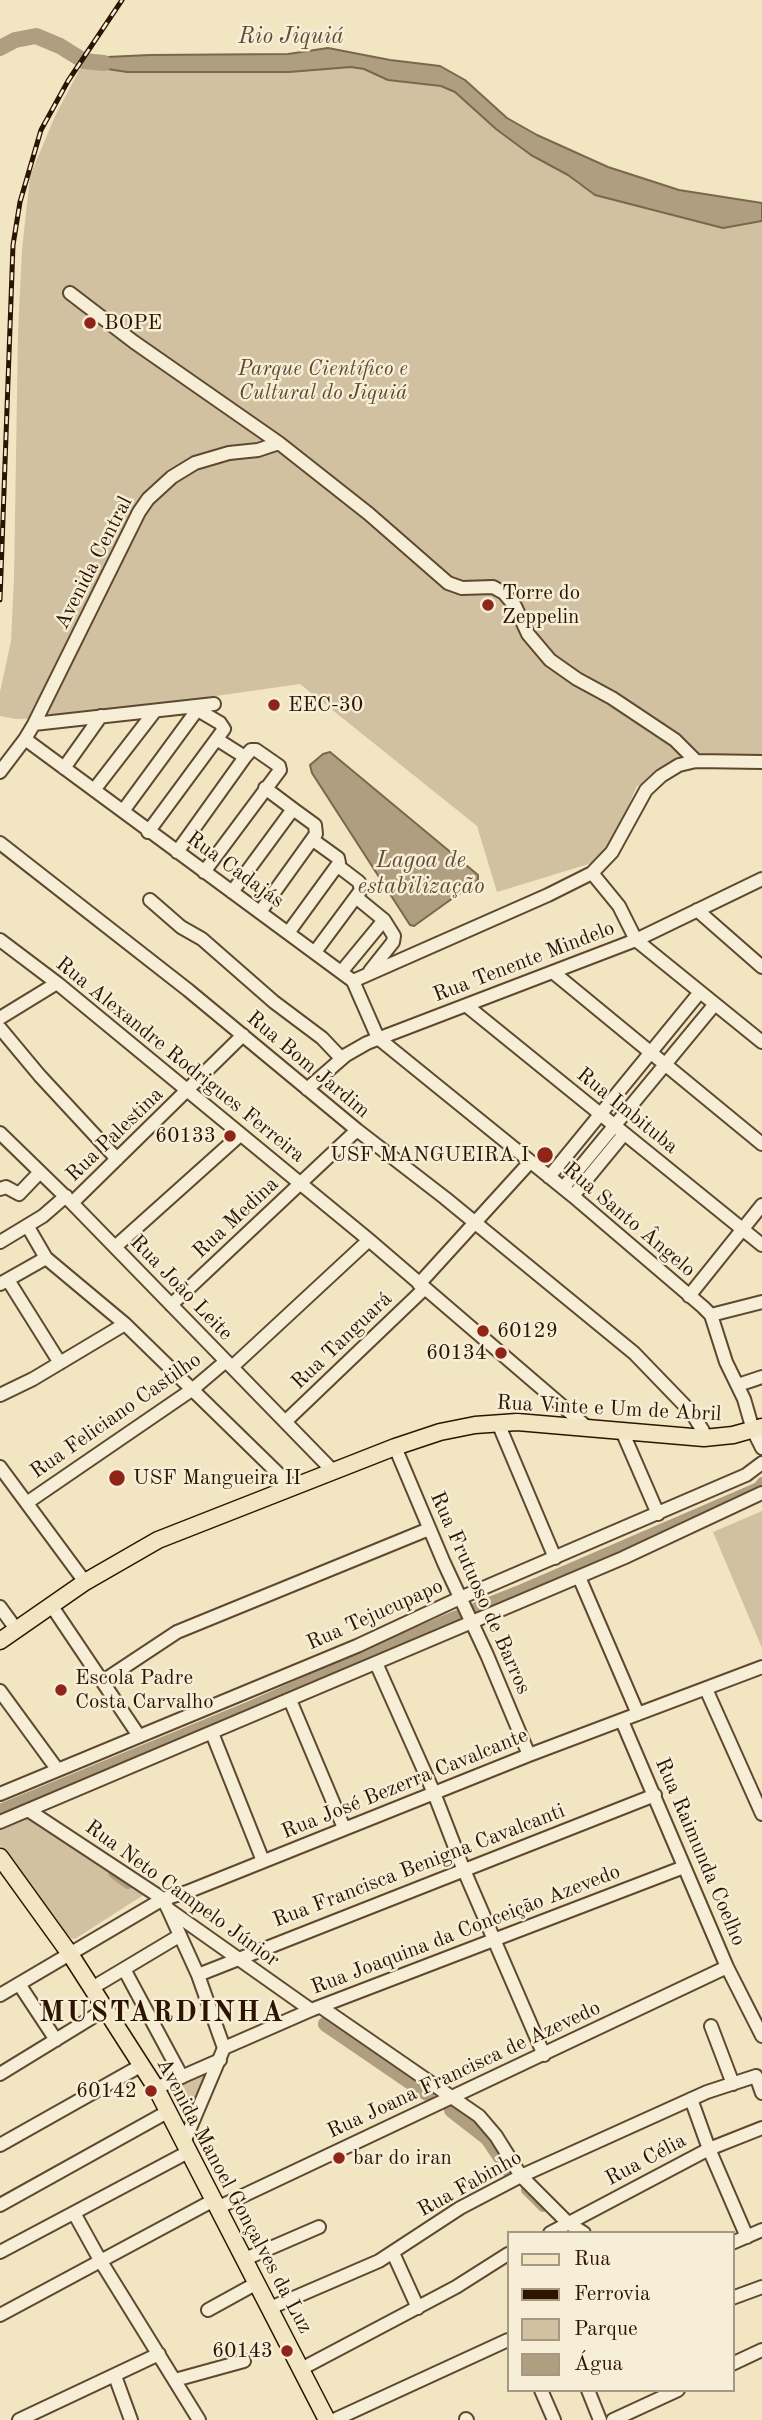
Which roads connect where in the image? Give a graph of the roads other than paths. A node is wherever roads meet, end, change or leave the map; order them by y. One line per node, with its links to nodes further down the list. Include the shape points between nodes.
1 (70, 293): 2 (street)
2 (279, 443): 7 (street, Avenida Central, via 195,463 148,499); 11 (street, via 448,583 493,587 504,593 550,660 675,740)
3 (214, 704): 4 (street)
4 (199, 708): 5 (street); 9 (street, via 223,725); 18 (street)
5 (155, 711): 6 (street); 16 (street)
6 (102, 716): 7 (street); 13 (street)
7 (34, 724): 8 (street, Avenida Central)
8 (25, 739): 13 (street, Rua Cadajás); 14 (street, Avenida Central)
9 (218, 740): 10 (street); 19 (street)
10 (245, 757): 15 (street, via 256,750 280,767); 22 (street)
11 (696, 761): 12 (street); 25 (street, via 672,769 646,790 612,852)
12 (762, 762)
13 (64, 768): 16 (street, Rua Cadajás)
14 (0, 772)
15 (265, 788): 17 (street); 24 (street)
16 (94, 790): 18 (street, Rua Cadajás)
17 (293, 808): 20 (street, via 316,827); 27 (street)
18 (123, 811): 19 (street, Rua Cadajás)
19 (148, 832): 22 (street, Rua Cadajás)
20 (313, 840): 23 (street); 31 (street)
21 (0, 843): 48 (street, Rua Bom Jardim)
22 (177, 852): 24 (street, Rua Cadajás)
23 (339, 864): 28 (street, via 361,884); 33 (street)
24 (204, 872): 27 (street, Rua Cadajás)
25 (592, 873): 35 (street, via 620,905); 40 (street)
26 (759, 884): 30 (street, Rua Tenente Mindelo)
27 (232, 892): 31 (street, Rua Cadajás)
28 (357, 898): 32 (street); 36 (street)
29 (150, 900): 52 (street)
30 (697, 910): 35 (street, Rua Tenente Mindelo); 37 (street)
31 (260, 912): 33 (street, Rua Cadajás)
32 (384, 920): 38 (street); 40 (street, via 394,940)
33 (288, 933): 36 (street, Rua Cadajás)
34 (0, 940): 42 (street, Rua Alexandre Rodrigues Ferreira)
35 (635, 940): 39 (street, Rua Tenente Mindelo); 43 (street)
36 (315, 952): 38 (street, Rua Cadajás)
37 (762, 967)
38 (342, 971): 41 (street, Rua Cadajás)
39 (554, 973): 45 (street, Rua Tenente Mindelo); 51 (street)
40 (368, 974): 41 (street)
41 (353, 981): 49 (street, Rua Santo Ângelo)
42 (57, 983): 46 (street); 55 (street, Rua Alexandre Rodrigues Ferreira)
43 (700, 992): 44 (street); 51 (street)
44 (715, 1004): 50 (street); 53 (street)
45 (467, 1006): 49 (street, Rua Tenente Mindelo); 56 (street, Rua Imbituba)
46 (0, 1018)
47 (0, 1028): 62 (street)
48 (243, 1035): 54 (street, Rua Bom Jardim); 55 (street, Rua Palestina)
49 (378, 1038): 52 (street, Rua Tenente Mindelo); 63 (street, Rua Santo Ângelo)
50 (762, 1042)
51 (651, 1054): 53 (street); 56 (street)
52 (341, 1058): 54 (street, Rua Tenente Mindelo)
53 (665, 1065): 58 (street); 61 (street)
54 (307, 1089): 57 (street, Rua Bom Jardim)
55 (188, 1091): 60 (street, Rua Alexandre Rodrigues Ferreira); 62 (street, Rua Palestina)
56 (601, 1115): 58 (street, Rua Imbituba); 65 (street)
57 (357, 1130): 66 (street, Rua Medina); 71 (street, Rua Bom Jardim)
58 (619, 1130): 68 (street); 73 (street, Rua Imbituba)
59 (0, 1133): 64 (street, Rua João Leite)
60 (240, 1135): 66 (street, Rua Alexandre Rodrigues Ferreira); 77 (street)
61 (762, 1144)
62 (117, 1159): 69 (street, Rua Palestina)
63 (530, 1162): 65 (street, Rua Santo Ângelo); 71 (street, Rua Tanguará)
64 (40, 1172): 67 (street, via 19,1194); 69 (street, Rua João Leite)
65 (549, 1177): 68 (street, Rua Santo Ângelo)
66 (300, 1185): 74 (street, Rua Alexandre Rodrigues Ferreira); 83 (street, Rua Medina)
67 (0, 1189)
68 (568, 1192): 81 (street, Rua Santo Ângelo)
69 (69, 1199): 72 (street, Rua Palestina); 77 (street, Rua João Leite)
70 (762, 1205): 73 (street)
71 (474, 1222): 80 (street, Rua Tanguará); 99 (street, Rua Bom Jardim, via 634,1353 692,1413)
72 (28, 1227): 75 (street, Rua Palestina); 78 (street)
73 (743, 1229): 76 (street, Rua Imbituba); 81 (street)
74 (369, 1240): 80 (street, Rua Alexandre Rodrigues Ferreira); 87 (street, Rua Feliciano Castilho)
75 (0, 1242)
76 (762, 1245)
77 (115, 1247): 83 (street, Rua João Leite)
78 (46, 1258): 79 (street); 85 (street)
79 (4, 1282): 86 (street)
80 (422, 1287): 92 (street, Rua Alexandre Rodrigues Ferreira); 93 (street, Rua Tanguará)
81 (689, 1296): 84 (street, Rua Santo Ângelo)
82 (762, 1303): 84 (street)
83 (171, 1305): 87 (street, Rua João Leite)
84 (711, 1315): 89 (street)
85 (125, 1324): 86 (street); 90 (street)
86 (60, 1363): 91 (street)
87 (229, 1364): 90 (street, Rua Feliciano Castilho); 93 (street, Rua João Leite)
88 (762, 1377): 89 (street)
89 (738, 1385): 97 (street)
90 (193, 1389): 105 (street); 107 (street, Rua Feliciano Castilho)
91 (1, 1393)
92 (558, 1402): 95 (street, via 559,1417); 96 (street, Rua Alexandre Rodrigues Ferreira)
93 (286, 1421): 104 (street, Rua João Leite)
94 (498, 1423): 95 (main road, Rua Vinte e Um de Abril); 100 (main road, Rua Vinte e Um de Abril, via 440,1432); 110 (street)
95 (549, 1424): 96 (main road, Rua Vinte e Um de Abril)
96 (589, 1428): 98 (main road, Rua Vinte e Um de Abril)
97 (757, 1428): 99 (main road, Rua Vinte e Um de Abril); 101 (street)
98 (622, 1431): 99 (main road, Rua Vinte e Um de Abril); 108 (street)
99 (704, 1438)
100 (395, 1447): 104 (main road, Rua Vinte e Um de Abril); 109 (street, Rua Frutuoso de Barros)
101 (762, 1448)
102 (762, 1463): 108 (street, Rua Tejucupapo, via 746,1475)
103 (0, 1467): 107 (street)
104 (333, 1471): 105 (main road, Rua Vinte e Um de Abril)
105 (292, 1487): 112 (main road, Rua Vinte e Um de Abril, via 158,1540)
106 (762, 1493): 111 (street, Rua Tejucupapo)
107 (28, 1502): 112 (street)
108 (658, 1514): 110 (street, Rua Tejucupapo)
109 (429, 1529): 113 (street, Rua Frutuoso de Barros); 121 (street, via 177,1632)
110 (555, 1558): 113 (street, Rua Tejucupapo)
111 (579, 1577): 116 (street, Rua Tejucupapo); 125 (street)
112 (85, 1582): 114 (main road, Rua Vinte e Um de Abril)
113 (462, 1601): 116 (street, Rua Frutuoso de Barros); 128 (street, Rua Tejucupapo)
114 (51, 1605): 117 (main road, Rua Vinte e Um de Abril); 121 (street)
115 (0, 1607): 117 (street)
116 (471, 1620): 119 (street, Rua Tejucupapo); 129 (street, Rua Frutuoso de Barros)
117 (16, 1629): 118 (main road, Rua Vinte e Um de Abril)
118 (0, 1641)
119 (376, 1663): 124 (street, Rua Tejucupapo); 131 (street)
120 (762, 1667): 122 (street, Rua José Bezerra Cavalcante)
121 (103, 1681): 128 (street)
122 (706, 1689): 125 (street, Rua José Bezerra Cavalcante); 135 (street)
123 (0, 1691): 130 (street)
124 (290, 1700): 127 (street, Rua Tejucupapo); 137 (street)
125 (638, 1714): 126 (street, Rua José Bezerra Cavalcante)
126 (622, 1721): 129 (street, Rua José Bezerra Cavalcante); 133 (street, Rua Raimunda Coelho)
127 (212, 1733): 134 (street, Rua Tejucupapo); 139 (street)
128 (139, 1736): 130 (street, Rua Tejucupapo)
129 (529, 1755): 131 (street, Rua José Bezerra Cavalcante)
130 (57, 1769): 132 (street, Rua Tejucupapo)
131 (434, 1793): 137 (street, Rua José Bezerra Cavalcante); 141 (street)
132 (0, 1794)
133 (655, 1795): 140 (street, Rua Raimunda Coelho); 141 (street, Rua Francisca Benigna Cavalcanti)
134 (29, 1810): 136 (street, Rua Tejucupapo); 142 (street, Rua Neto Campelo Júnior)
135 (762, 1814)
136 (0, 1822)
137 (344, 1828): 139 (street, Rua José Bezerra Cavalcante)
138 (0, 1857): 145 (main road, Avenida Manoel Gonçalves da Luz)
139 (263, 1861): 142 (street, Rua José Bezerra Cavalcante)
140 (684, 1867): 144 (street, Rua Joaquina da Conceição Azevedo); 147 (street, Rua Raimunda Coelho)
141 (463, 1868): 144 (street); 146 (street, Rua Francisca Benigna Cavalcanti)
142 (165, 1904): 143 (street); 145 (street, Rua José Bezerra Cavalcante); 146 (street, Rua Neto Campelo Júnior)
143 (179, 1936): 148 (street); 149 (street)
144 (493, 1940): 154 (street, Rua Joaquina da Conceição Azevedo); 159 (street)
145 (70, 1954): 150 (street, Rua José Bezerra Cavalcante); 151 (main road, Avenida Manoel Gonçalves da Luz)
146 (238, 1958): 149 (street, Rua Francisca Benigna Cavalcanti); 154 (street, Rua Neto Campelo Júnior)
147 (727, 1967): 156 (street, Rua Raimunda Coelho); 159 (street, Rua Joana Francisca de Azevedo)
148 (124, 1969): 151 (street); 163 (street)
149 (198, 1975): 158 (street)
150 (19, 1984): 152 (street, Rua José Bezerra Cavalcante); 157 (street)
151 (92, 1988): 153 (main road, Avenida Manoel Gonçalves da Luz)
152 (0, 1995)
153 (106, 2009): 157 (street); 160 (main road, Avenida Manoel Gonçalves da Luz)
154 (316, 2009): 158 (street, Rua Joaquina da Conceição Azevedo); 167 (street, Rua Neto Campelo Júnior)
155 (711, 2026): 164 (street)
156 (762, 2036)
157 (56, 2040): 161 (street)
158 (222, 2054): 163 (street, Rua Joaquina da Conceição Azevedo); 172 (street)
159 (544, 2055): 167 (street, Rua Joana Francisca de Azevedo)
160 (142, 2066): 165 (main road, Avenida Manoel Gonçalves da Luz); 171 (street)
161 (2, 2067)
162 (759, 2072): 164 (street, Rua Fabinho); 166 (street)
163 (182, 2077): 165 (street, Rua Joaquina da Conceição Azevedo)
164 (733, 2084): 168 (street, Rua Fabinho)
165 (156, 2088): 169 (main road, Avenida Manoel Gonçalves da Luz)
166 (762, 2093)
167 (450, 2096): 174 (street, Rua Neto Campelo Júnior, via 488,2125); 175 (street, Rua Joana Francisca de Azevedo)
168 (691, 2099): 173 (street); 174 (street, Rua Fabinho)
169 (169, 2111): 172 (main road, Avenida Manoel Gonçalves da Luz); 176 (street)
170 (762, 2128): 173 (street, Rua Célia)
171 (0, 2145)
172 (188, 2145): 175 (main road, Avenida Manoel Gonçalves da Luz); 177 (street)
173 (709, 2149): 178 (street, Rua Célia); 183 (street)
174 (521, 2176): 178 (street, Rua Neto Campelo Júnior); 186 (street, Rua Fabinho, via 460,2208)
175 (216, 2204): 188 (main road, Avenida Manoel Gonçalves da Luz); 189 (street, Rua Joana Francisca de Azevedo)
176 (0, 2205)
177 (74, 2213): 185 (street); 189 (street)
178 (568, 2223): 181 (street, Rua Célia); 182 (street, Rua Neto Campelo Júnior)
179 (319, 2227): 188 (street)
180 (762, 2230): 183 (street)
181 (554, 2231)
182 (580, 2231)
183 (747, 2237): 184 (street)
184 (734, 2242)
185 (0, 2252)
186 (393, 2253): 193 (street, Rua Fabinho); 194 (street)
187 (506, 2256): 194 (street)
188 (245, 2259): 190 (main road, Avenida Manoel Gonçalves da Luz)
189 (100, 2260): 196 (street, Rua Joana Francisca de Azevedo); 199 (street)
190 (257, 2283): 193 (main road, Avenida Manoel Gonçalves da Luz); 195 (street)
191 (762, 2287): 192 (street)
192 (734, 2297)
193 (270, 2308): 202 (main road, Avenida Manoel Gonçalves da Luz)
194 (418, 2308): 202 (street)
195 (208, 2310)
196 (0, 2315)
197 (506, 2341): 212 (street)
198 (762, 2350): 201 (street)
199 (159, 2354): 203 (street); 204 (street)
200 (244, 2361): 204 (street)
201 (734, 2363)
202 (301, 2369): 211 (main road, Avenida Manoel Gonçalves da Luz)
203 (115, 2376): 208 (street); 209 (street)
204 (175, 2380): 210 (street)
205 (542, 2392): 213 (street)
206 (589, 2392): 214 (street)
207 (674, 2392): 215 (street)
208 (19, 2420)
209 (131, 2420)
210 (199, 2420)
211 (327, 2420)
212 (334, 2420)
213 (554, 2420)
214 (600, 2420)
215 (613, 2420)

